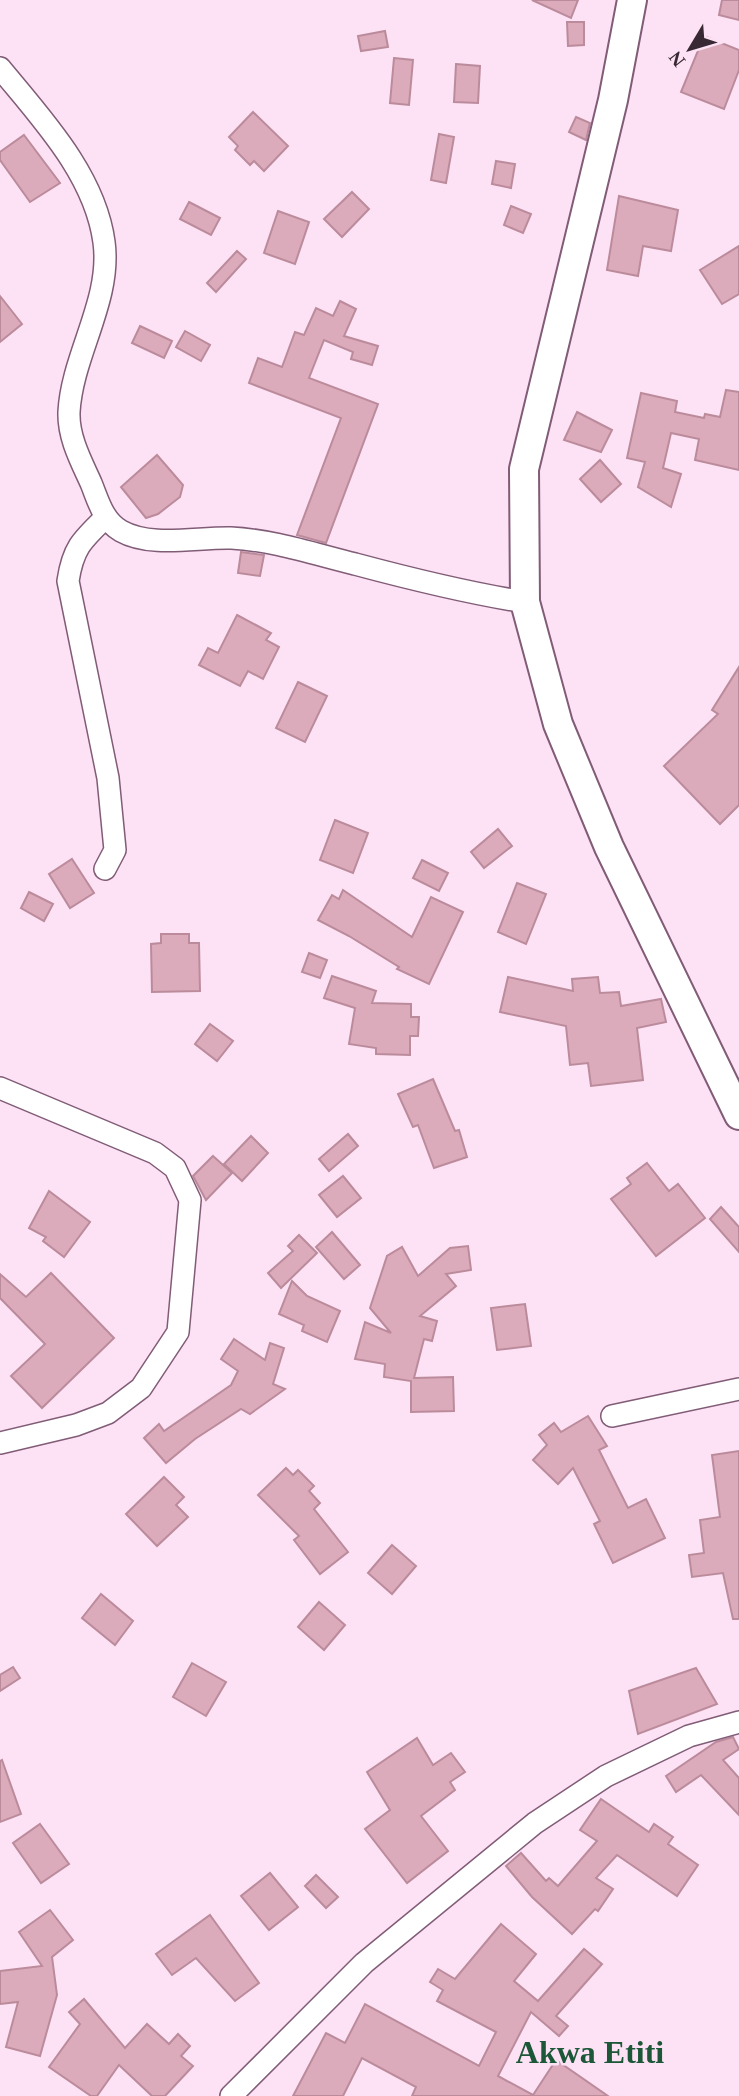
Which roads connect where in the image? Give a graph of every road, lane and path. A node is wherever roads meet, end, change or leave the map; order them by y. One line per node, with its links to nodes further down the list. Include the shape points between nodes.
1 (632, 0): 4 (main road, via 613,100 524,469)
2 (0, 68): 3 (street, via 51,131 96,204 105,245 102,284 73,383 69,414 74,442)
3 (105, 518): 4 (street, via 121,531 145,539 233,538 279,544 459,592); 5 (street, via 80,542 72,556 68,581 108,778 115,850)
4 (525, 602): 7 (main road, via 558,724 609,847)
5 (105, 869)
6 (0, 1088): 10 (street, via 155,1153 175,1168 190,1200 178,1332 141,1388 108,1413)
7 (739, 1115)
8 (739, 1390): 9 (street)
9 (612, 1416)
10 (0, 1443)
11 (739, 1722): 12 (street, via 689,1736 606,1776 535,1823 364,1963)
12 (231, 2096)

